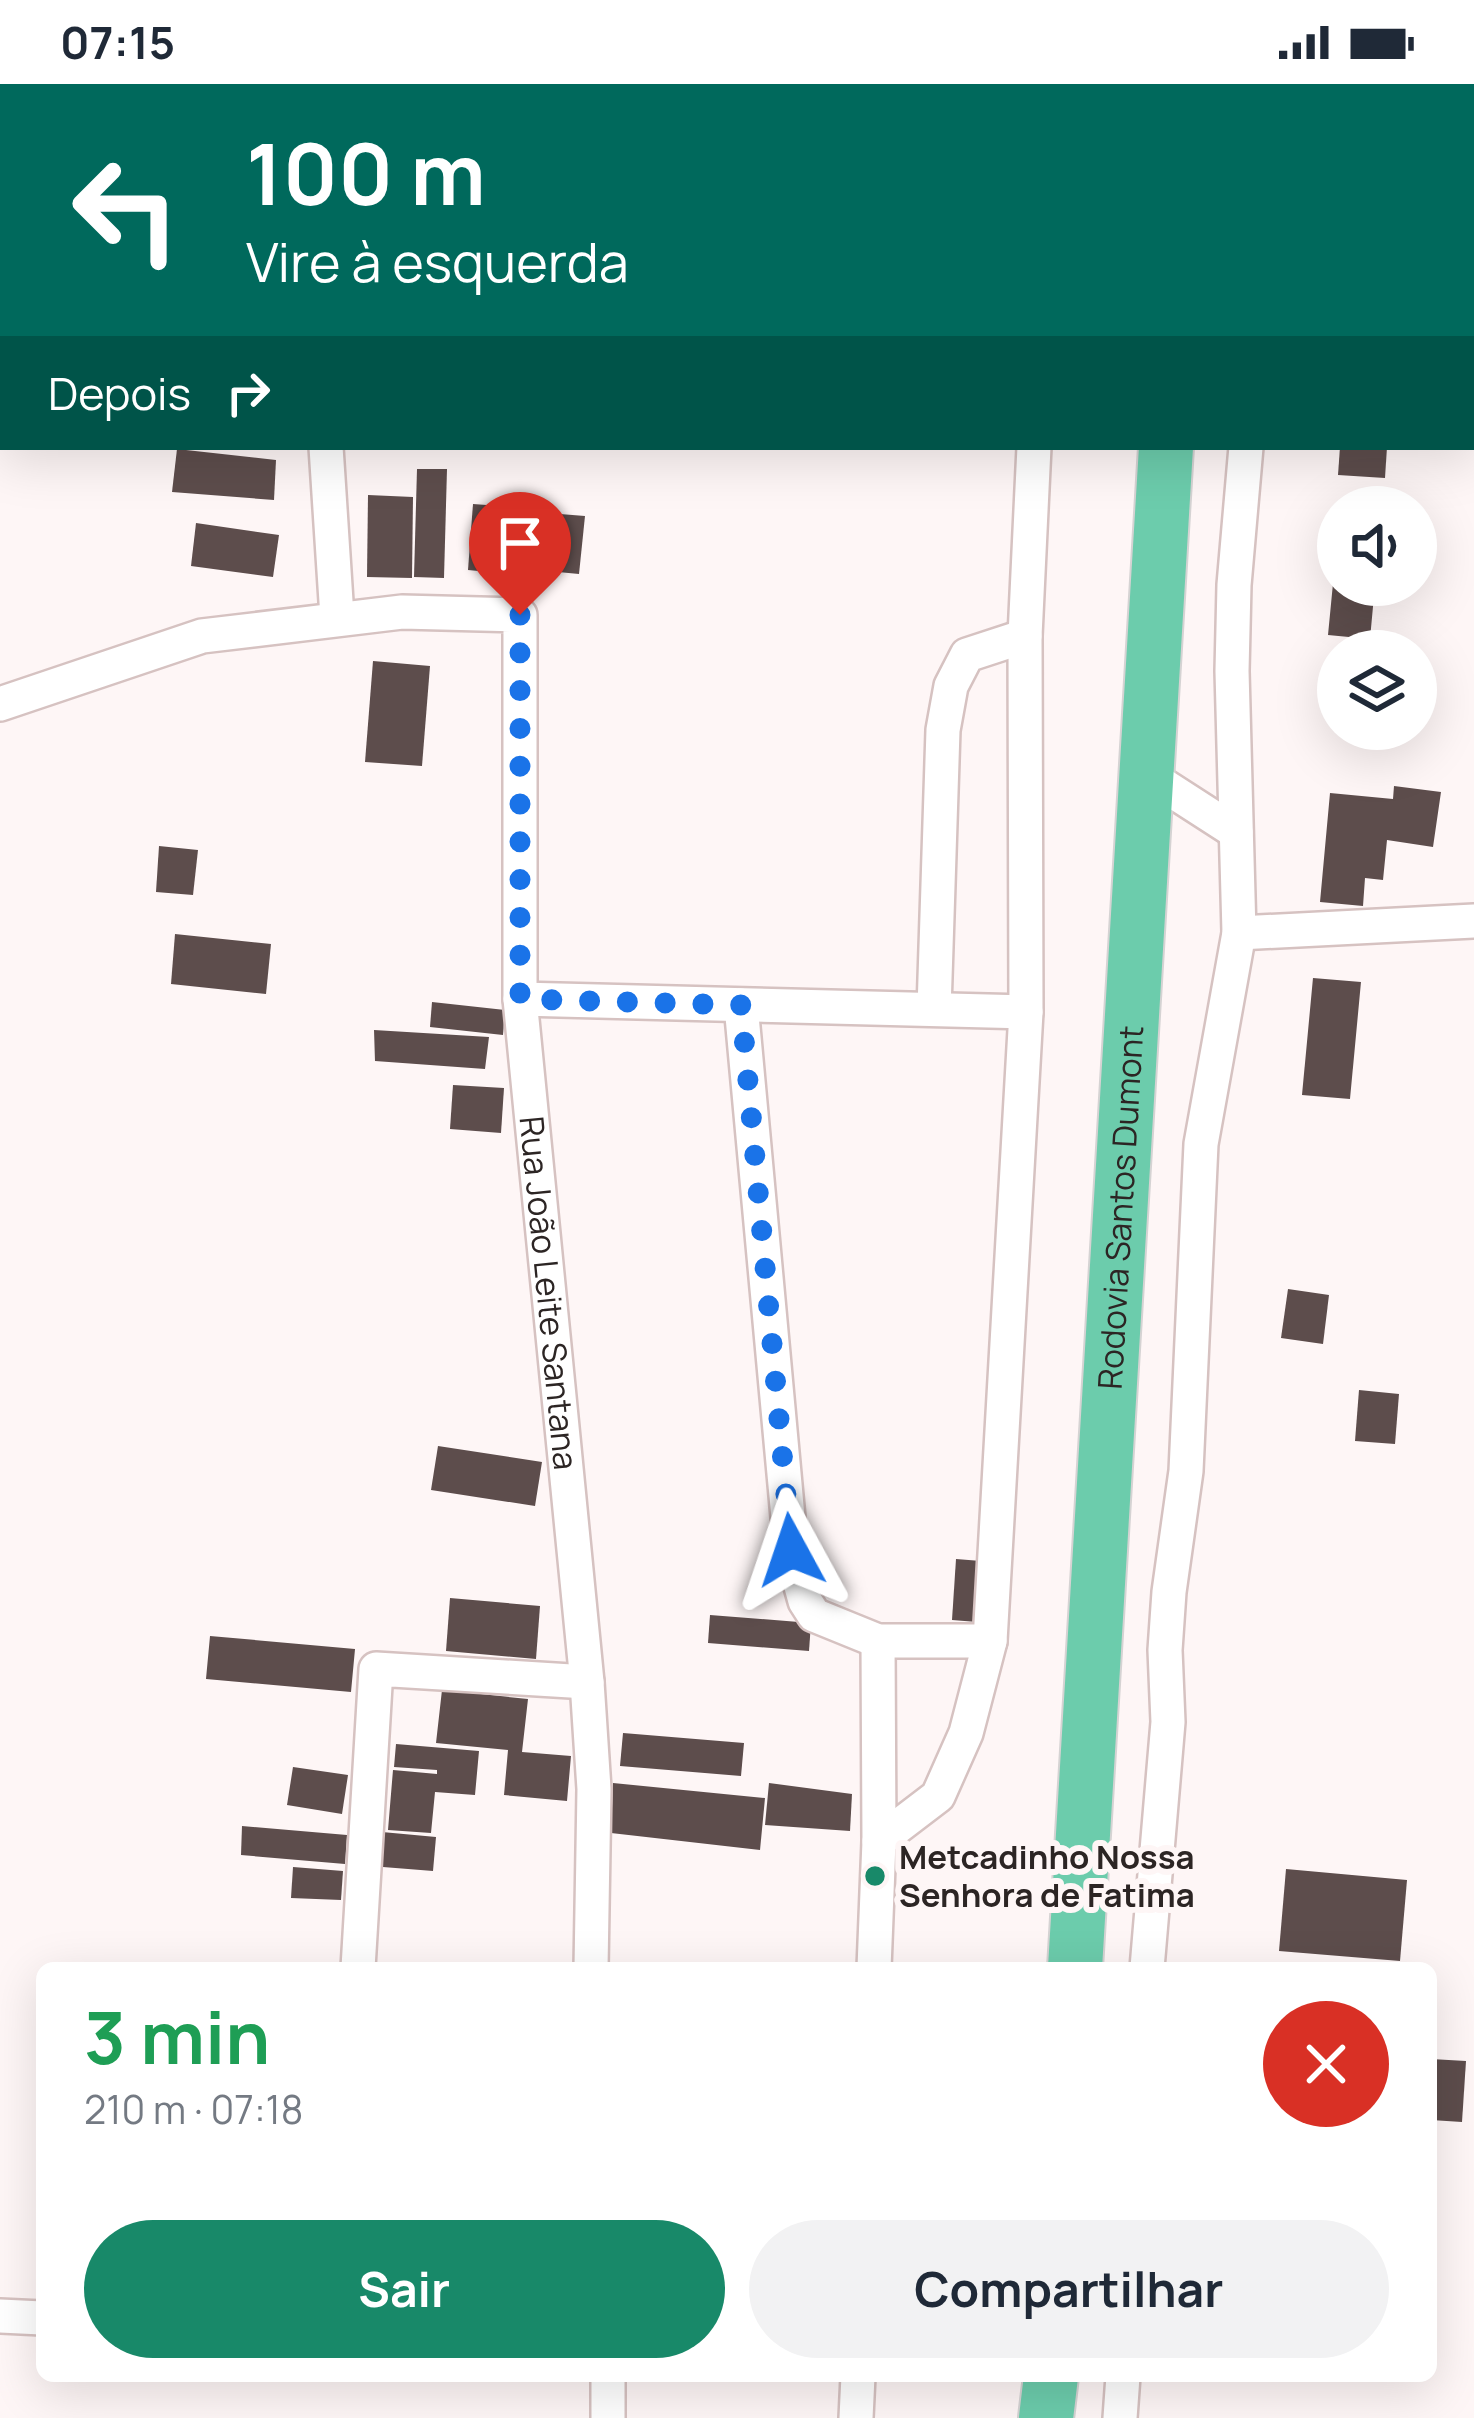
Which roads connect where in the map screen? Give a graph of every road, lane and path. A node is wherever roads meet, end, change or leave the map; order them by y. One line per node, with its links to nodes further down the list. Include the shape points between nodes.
1 (326, 450): 5 (street)
2 (1034, 450): 6 (street)
3 (1166, 450): 8 (highway, Rodovia Santos Dumont)
4 (1246, 450): 9 (street, via 1234,607)
5 (337, 617): 7 (street, via 202,636); 12 (street, Rua João Leite Santana, via 520,615)
6 (1025, 636): 14 (street, via 968,655 951,686); 15 (street)
7 (0, 704)
8 (1146, 774): 9 (street); 23 (highway, Rodovia Santos Dumont)
9 (1236, 832): 11 (street)
10 (1474, 921): 11 (street)
11 (1239, 933): 24 (street, via 1201,1144 1186,1471 1169,1592 1168,1722)
12 (520, 999): 13 (street); 18 (street, Rua João Leite Santana)
13 (741, 1005): 14 (street); 16 (street, via 791,1550 814,1615)
14 (934, 1009): 15 (street)
15 (1026, 1012): 17 (street)
16 (878, 1641): 17 (street); 19 (street)
17 (990, 1641): 19 (street, via 966,1733 938,1796)
18 (587, 1682): 20 (street, via 376,1669); 21 (street, Rua João Leite Santana)
19 (879, 1841): 22 (street)
20 (358, 1962)
21 (591, 1962)
22 (874, 1962)
23 (1075, 1962)
24 (1148, 1962)
25 (0, 2316): 26 (street)
26 (36, 2318)
27 (608, 2382): 31 (street)
28 (858, 2382): 32 (street)
29 (1050, 2382): 33 (highway)
30 (1123, 2382): 34 (street)
31 (608, 2418)
32 (856, 2418)
33 (1046, 2418)
34 (1120, 2418)

